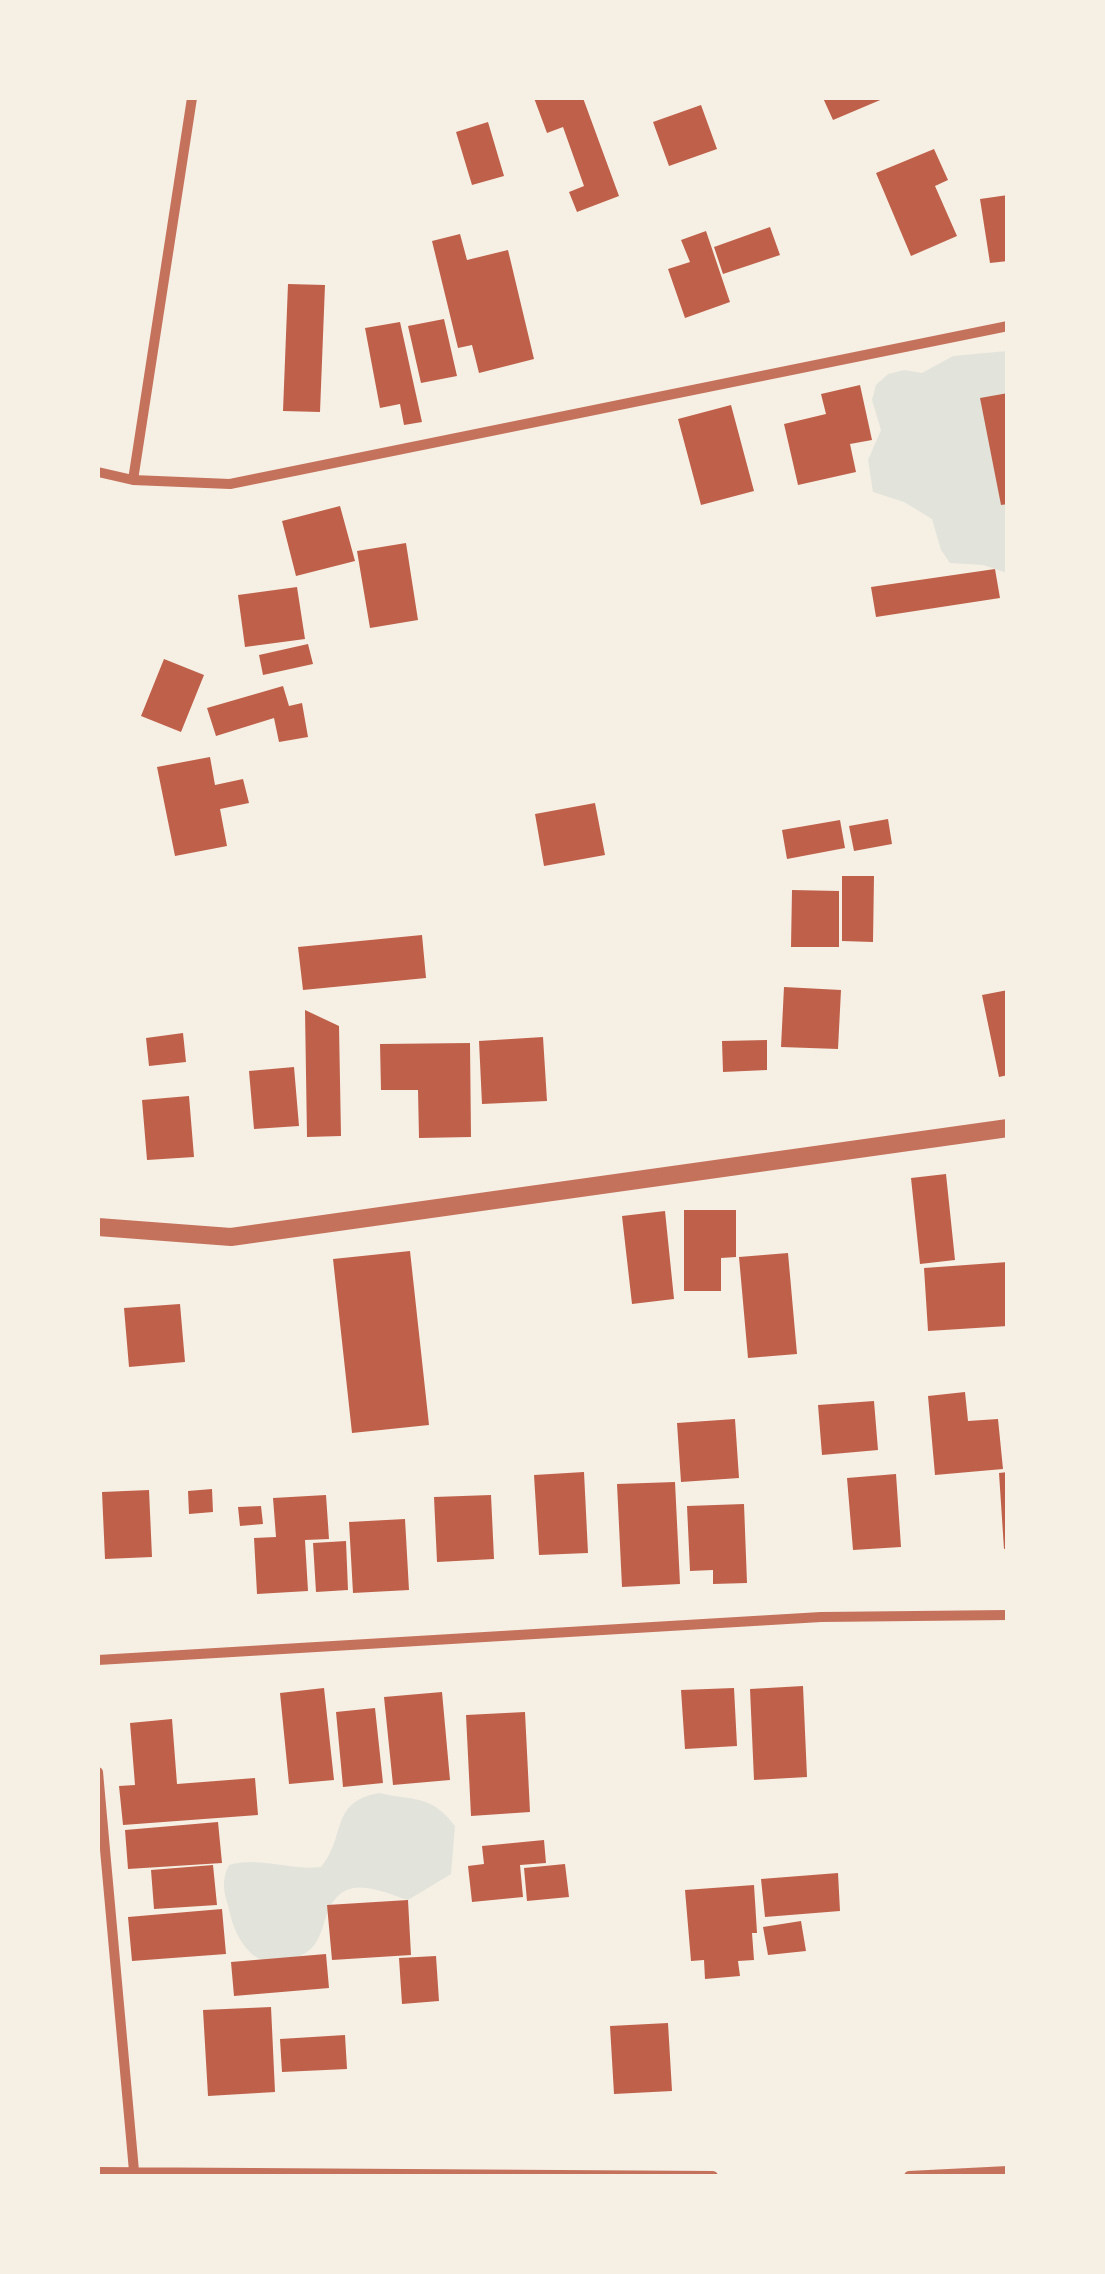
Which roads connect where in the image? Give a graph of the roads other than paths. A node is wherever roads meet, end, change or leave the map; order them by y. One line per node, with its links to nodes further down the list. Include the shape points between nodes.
1 (192, 98): 4 (street)
2 (1008, 326): 4 (street, via 230,484)
3 (98, 472): 4 (street)
4 (133, 480)
5 (1008, 1128): 6 (street, via 230,1237)
6 (98, 1227)
7 (1008, 1614): 8 (street, via 821,1617)
8 (98, 1660)
9 (98, 1772): 12 (street)
10 (1008, 2171): 14 (street)
11 (98, 2172): 12 (street)
12 (134, 2172): 13 (street)
13 (713, 2176)
14 (910, 2176)

